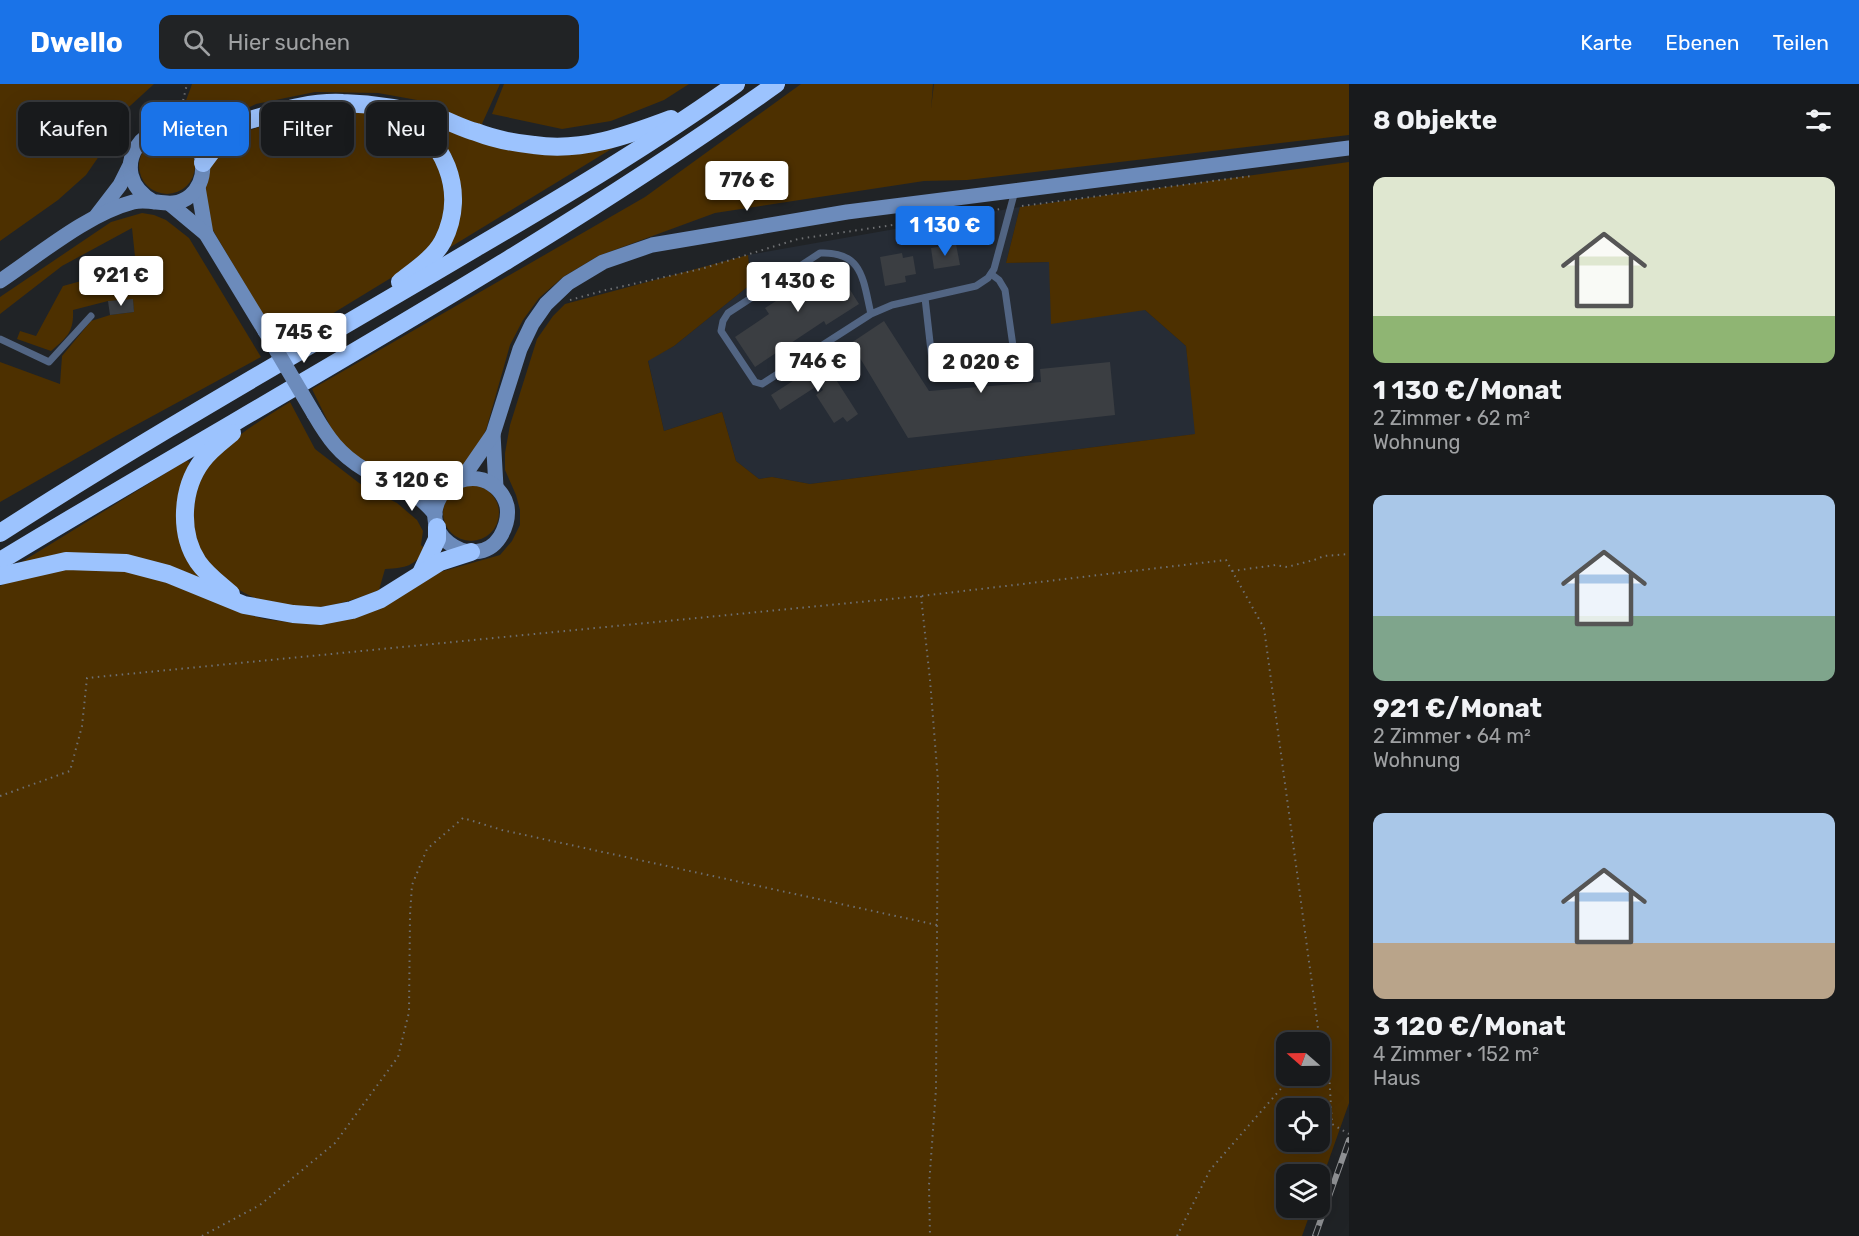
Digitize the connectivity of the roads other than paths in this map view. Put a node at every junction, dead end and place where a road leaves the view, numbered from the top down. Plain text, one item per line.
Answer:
1 (736, 84) edge
2 (776, 84) edge
3 (706, 105) junction
4 (366, 106) edge
5 (249, 120) edge
6 (447, 122) edge
7 (141, 141) edge
8 (1349, 148) edge
9 (201, 156) edge
10 (208, 156) edge
11 (443, 156) edge
12 (203, 163) junction
13 (130, 165) junction
14 (198, 187) junction
15 (1015, 191) junction
16 (162, 203) junction
17 (97, 215) junction
18 (206, 234) junction
19 (991, 274) junction
20 (0, 281) edge
21 (925, 298) junction
22 (871, 314) junction
23 (91, 316) dead end
24 (330, 335) junction
25 (0, 339) edge
26 (284, 393) junction
27 (493, 434) junction
28 (455, 482) junction
29 (496, 487) junction
30 (407, 489) junction
31 (436, 521) junction
32 (0, 533) edge
33 (471, 552) junction
34 (0, 561) edge
35 (421, 573) junction
36 (0, 576) edge
37 (244, 605) junction

1 - 3 highway
2 - 26 highway
3 - 6 highway
3 - 24 highway
4 - 5 highway
7 - 13 main road
8 - 15 main road
9 - 12 main road
10 - 12 highway
11 - 24 highway
12 - 14 main road
13 - 16 main road
13 - 17 main road
14 - 16 main road
14 - 18 main road
15 - 19 lane
15 - 27 main road
16 - 17 main road
16 - 18 main road
17 - 20 main road
18 - 30 main road, bridge
19 - 21 lane
19 - 21 lane
21 - 22 lane
22 - 22 lane
23 - 25 lane
24 - 32 highway
26 - 34 highway
26 - 37 highway
27 - 28 main road
27 - 29 main road
28 - 29 main road
28 - 30 main road
28 - 31 main road
29 - 33 main road
30 - 31 main road
31 - 33 main road
31 - 35 highway
33 - 35 highway
35 - 37 highway
36 - 37 highway

